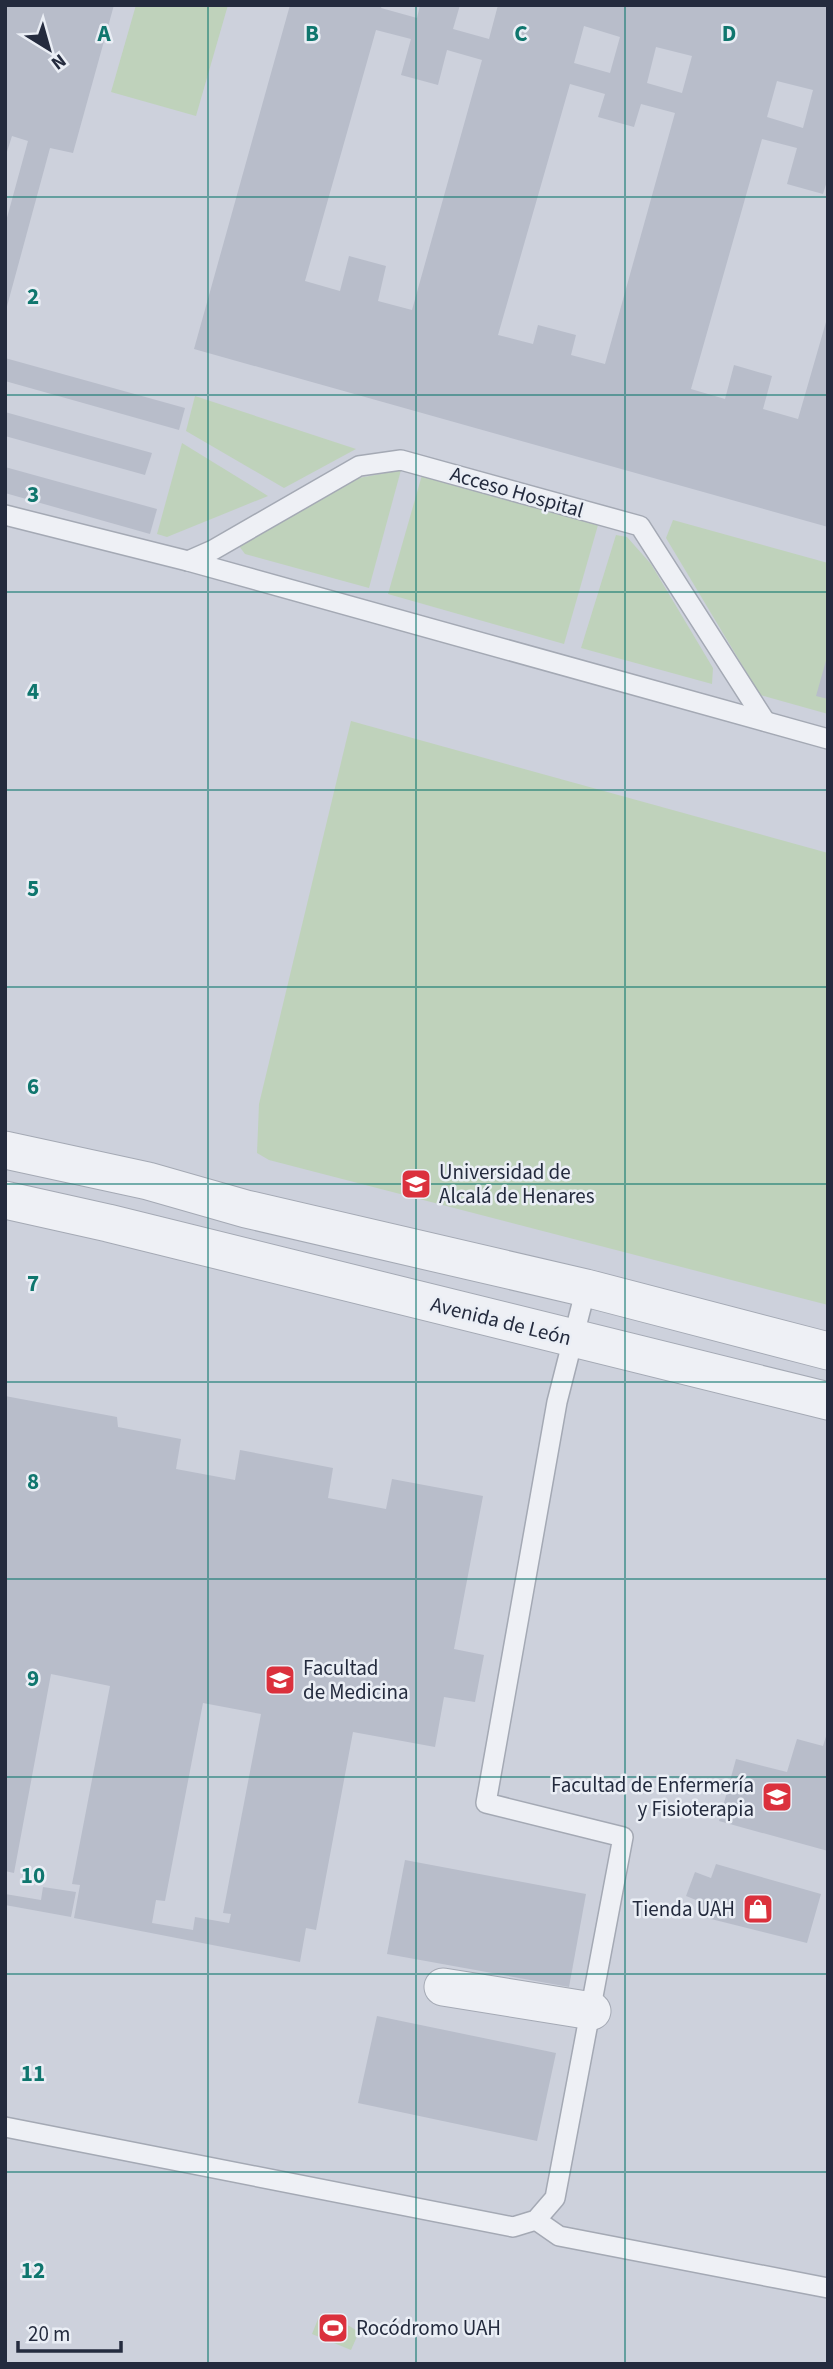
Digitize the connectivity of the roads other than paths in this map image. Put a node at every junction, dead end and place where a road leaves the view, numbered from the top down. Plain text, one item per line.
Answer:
1 (5, 515) edge
2 (188, 561) junction
3 (765, 721) junction
4 (828, 739) edge
5 (5, 1150) edge
6 (148, 1181) junction
7 (206, 1198) junction
8 (5, 1200) edge
9 (175, 1240) junction
10 (586, 1288) junction
11 (572, 1338) junction
12 (828, 1351) edge
13 (828, 1401) edge
14 (443, 1987) dead end
15 (592, 2011) junction
16 (5, 2127) edge
17 (536, 2220) junction
18 (828, 2288) edge

1 - 2 lane
2 - 3 lane
2 - 3 lane, Acceso Hospital
3 - 4 lane
5 - 6 street
6 - 7 street
6 - 9 street
7 - 9 street
7 - 10 street
8 - 9 street, Avenida de León
9 - 11 street, Avenida de León
10 - 11 lane
10 - 12 street
11 - 13 street, Avenida de León
11 - 15 lane
14 - 15 street
15 - 17 lane
16 - 17 lane
17 - 18 lane

